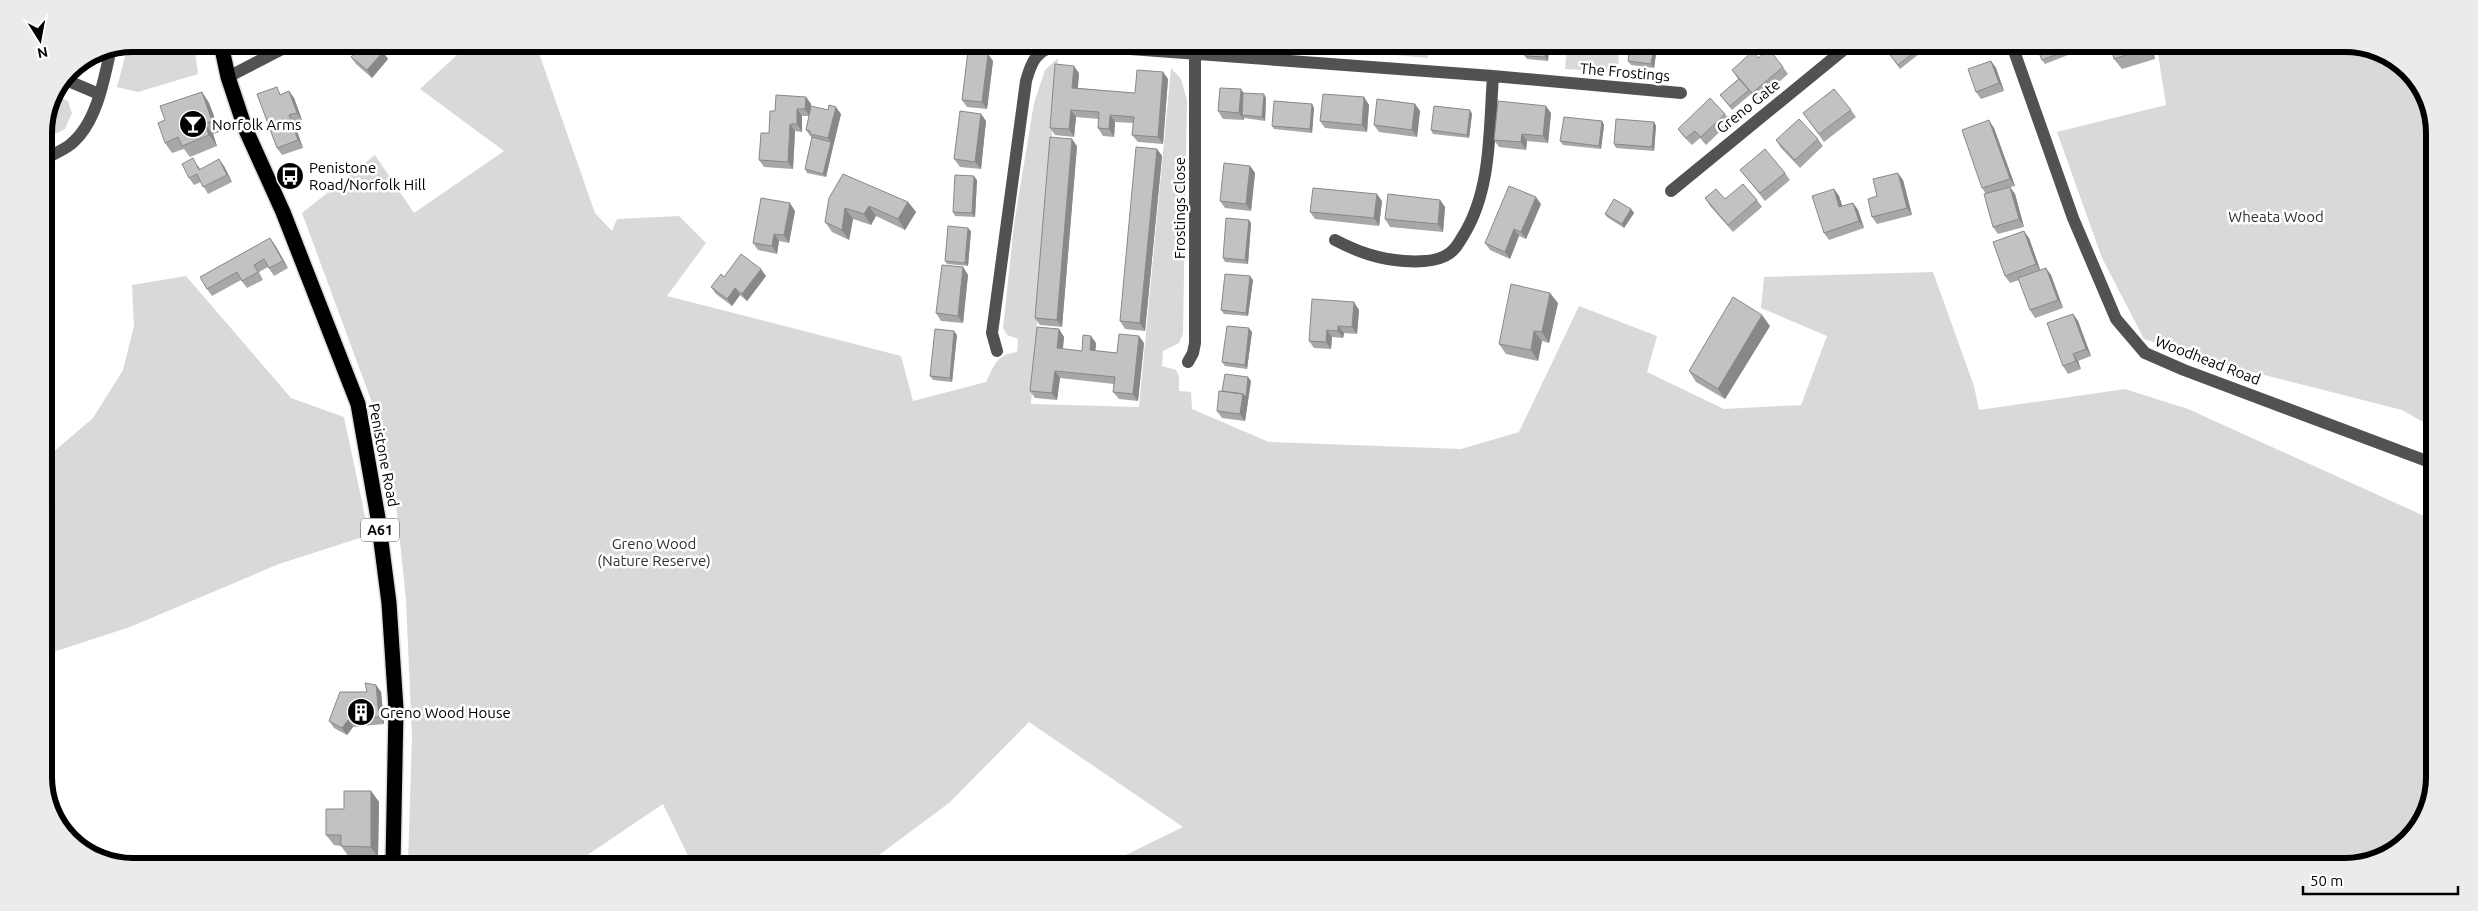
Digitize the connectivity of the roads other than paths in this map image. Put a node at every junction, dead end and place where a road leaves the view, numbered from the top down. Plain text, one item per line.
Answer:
1 (223, 52) edge
2 (276, 52) edge
3 (1039, 52) edge
4 (1184, 52) edge
5 (1841, 52) edge
6 (2014, 52) edge
7 (1195, 53) junction
8 (109, 57) edge
9 (1493, 76) junction
10 (228, 77) junction
11 (71, 82) edge
12 (99, 94) junction
13 (1682, 94) dead end
14 (52, 155) edge
15 (1671, 191) dead end
16 (1335, 240) dead end
17 (997, 351) dead end
18 (1188, 362) dead end
19 (2426, 461) edge
20 (393, 858) edge

1 - 10 highway, A61
2 - 10 street
3 - 17 street
4 - 7 street, The Frostings
5 - 15 street, Greno Gate
6 - 19 street, Woodhead Road
7 - 9 street, The Frostings
7 - 18 street, Frostings Close
8 - 12 street
9 - 13 street, The Frostings
9 - 16 street
10 - 20 highway, Penistone Road / A61
11 - 12 street
12 - 14 street

